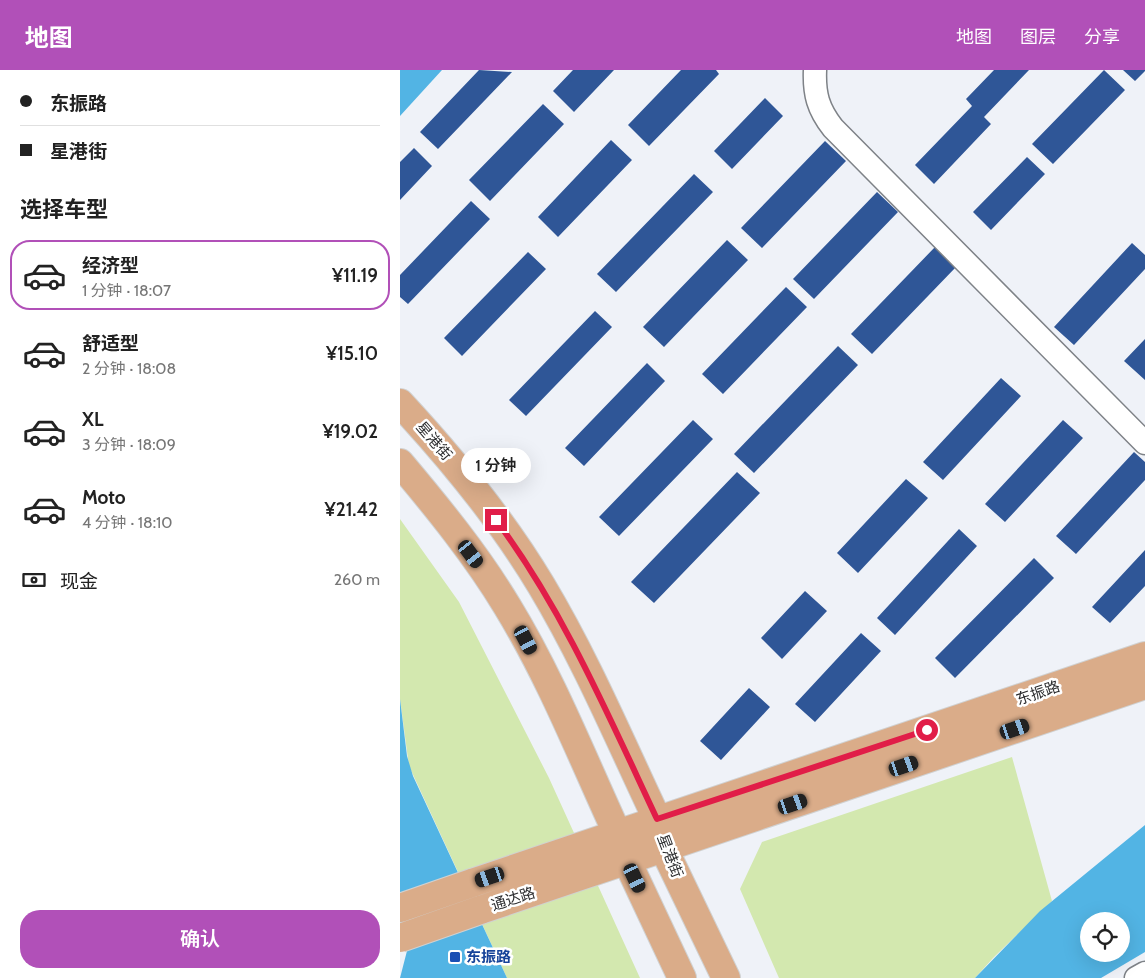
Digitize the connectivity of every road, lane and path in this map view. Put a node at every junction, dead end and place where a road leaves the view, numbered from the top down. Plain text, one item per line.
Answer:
1 (815, 70) edge
2 (401, 405) edge
3 (1145, 443) edge
4 (400, 463) edge
5 (1145, 656) edge
6 (1145, 685) edge
7 (657, 819) junction
8 (617, 833) junction
9 (663, 847) junction
10 (627, 862) junction
11 (400, 908) edge
12 (400, 938) edge
13 (1145, 973) edge
14 (682, 978) edge
15 (726, 978) edge
16 (1136, 978) edge

1 - 3 street
2 - 7 main road, 星港街
4 - 8 main road
5 - 7 main road, 东振路
6 - 9 main road, 东振路
7 - 8 main road, 东振路
7 - 9 main road, 星港街
8 - 10 main road
8 - 11 main road, 通达路, bridge
9 - 10 main road, 东振路
9 - 15 main road, 星港街
10 - 12 main road, 通达路, bridge
10 - 14 main road
13 - 16 street

